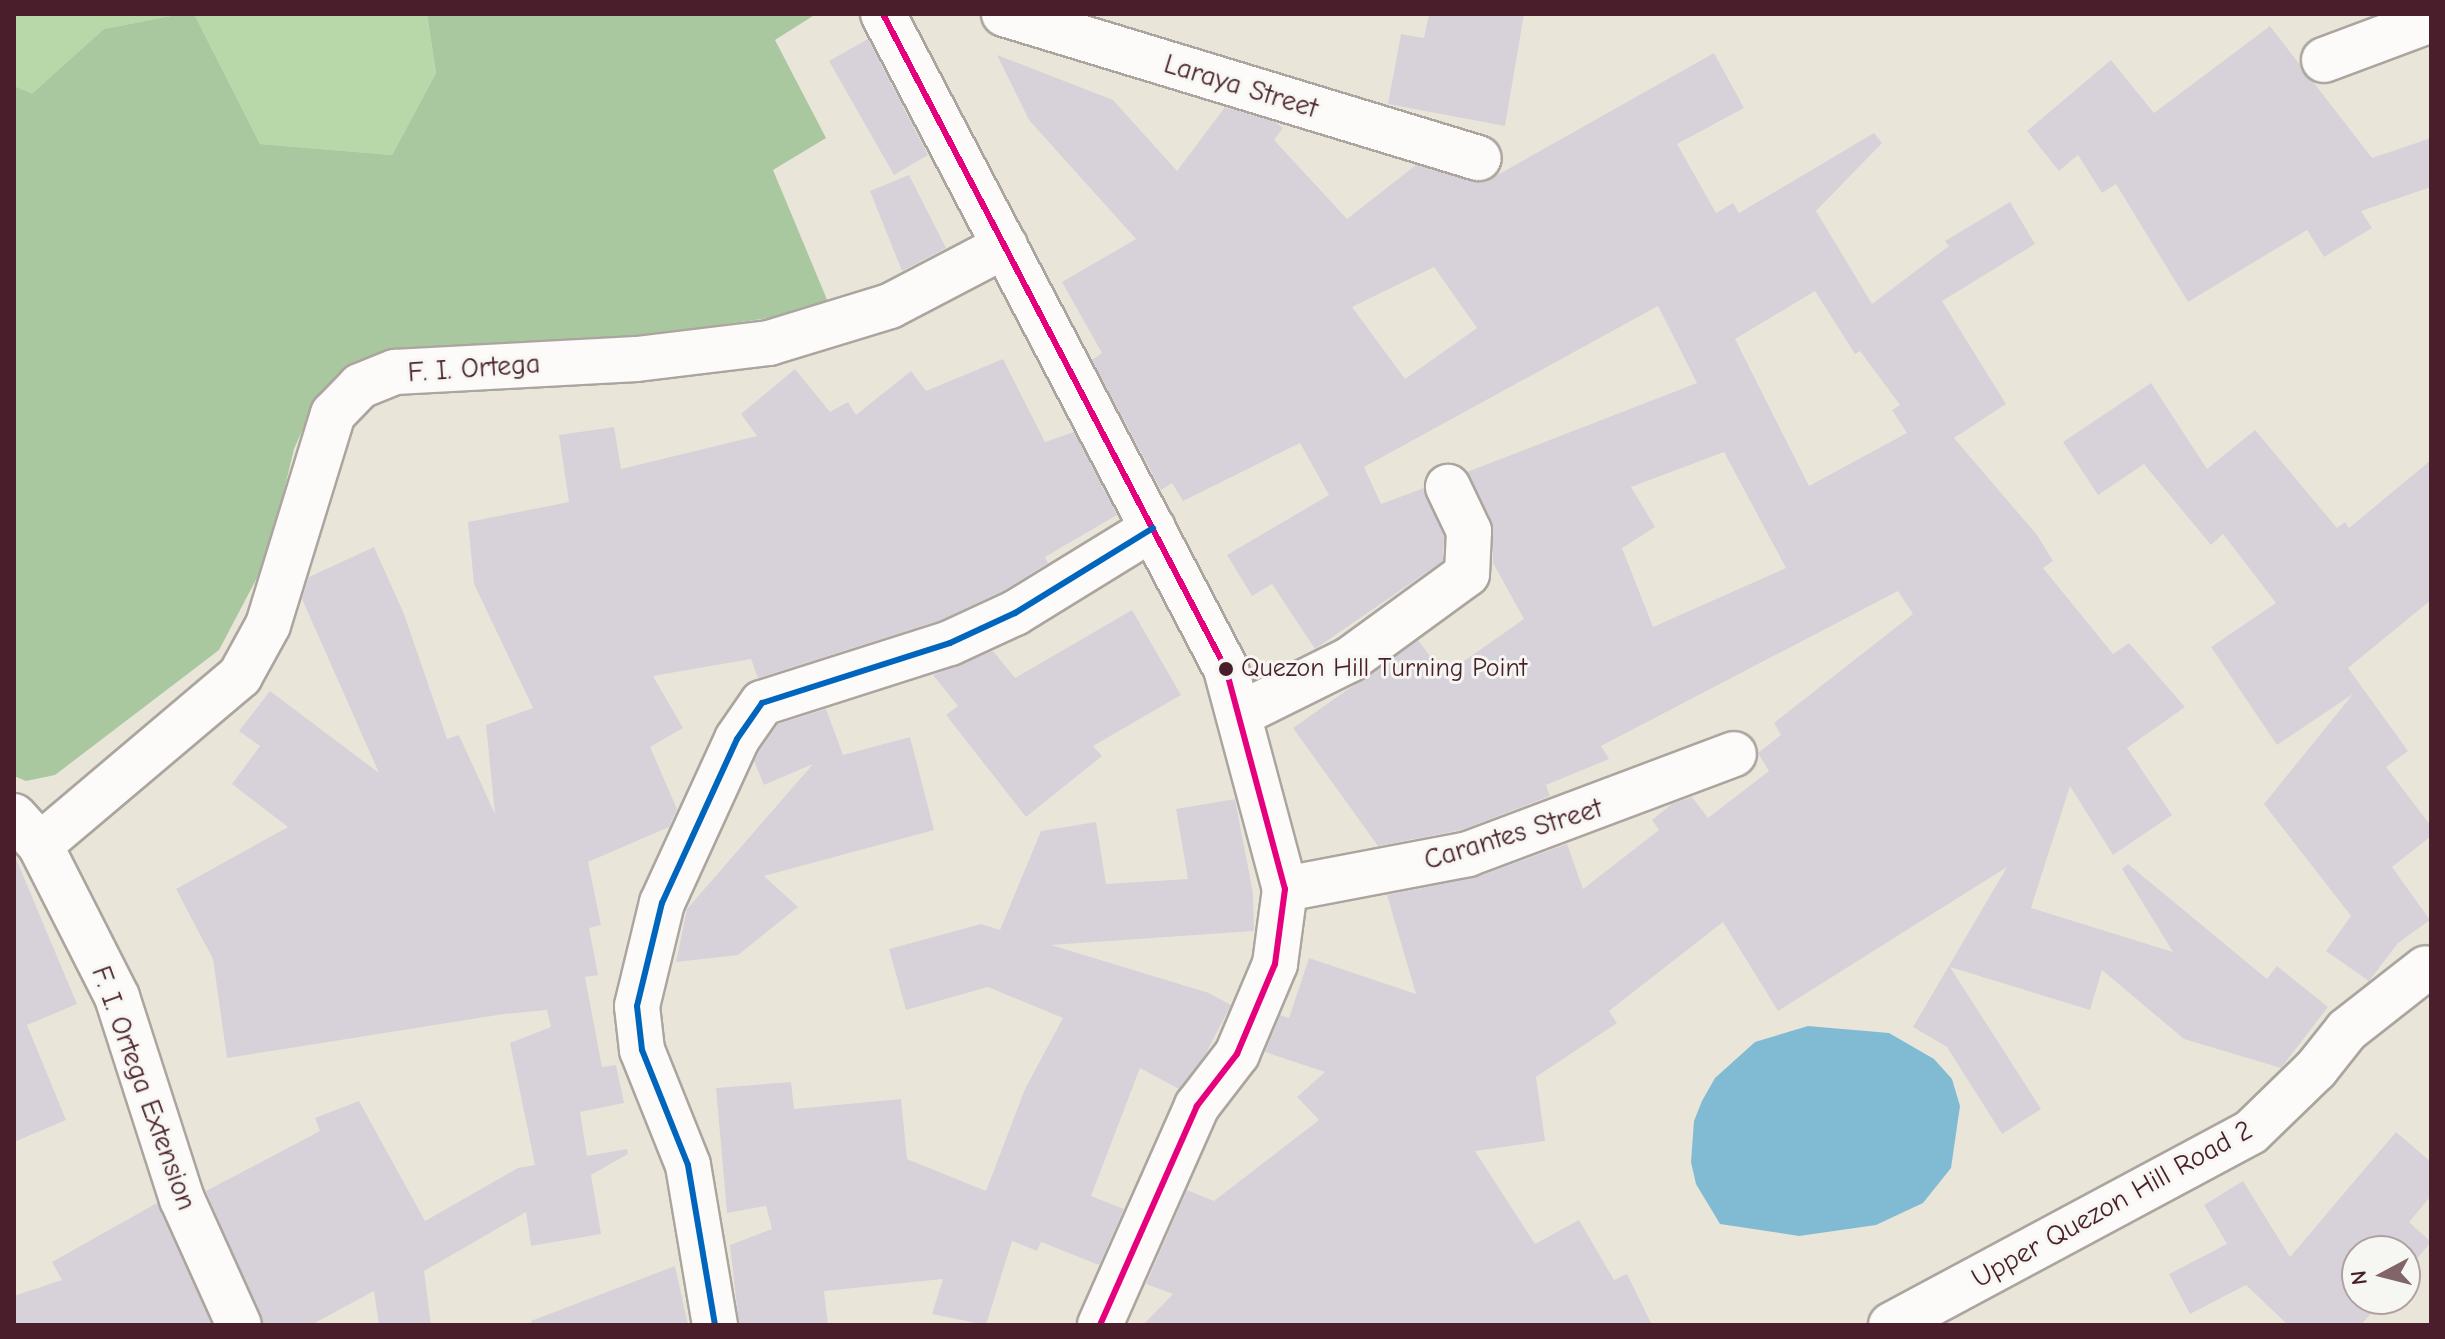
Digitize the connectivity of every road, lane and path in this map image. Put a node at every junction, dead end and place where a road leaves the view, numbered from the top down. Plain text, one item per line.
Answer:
1 (883, 14) edge
2 (1004, 14) edge
3 (2431, 20) edge
4 (2324, 60) dead end
5 (1479, 158) dead end
6 (1005, 246) junction
7 (1448, 487) dead end
8 (1153, 528) junction
9 (1240, 714) junction
10 (1734, 754) dead end
11 (27, 830) edge
12 (1285, 889) junction
13 (2426, 968) dead end
14 (239, 1325) edge
15 (715, 1325) edge
16 (1100, 1325) edge
17 (1891, 1325) edge

1 - 6 street
2 - 5 street, Laraya Street
3 - 4 street
6 - 8 street
6 - 11 street, F. I. Ortega
7 - 9 street
8 - 9 street
8 - 15 street
9 - 12 street
10 - 12 street, Carantes Street
11 - 14 street, F. I. Ortega Extension
12 - 16 street
13 - 17 street, Upper Quezon Hill Road 2

